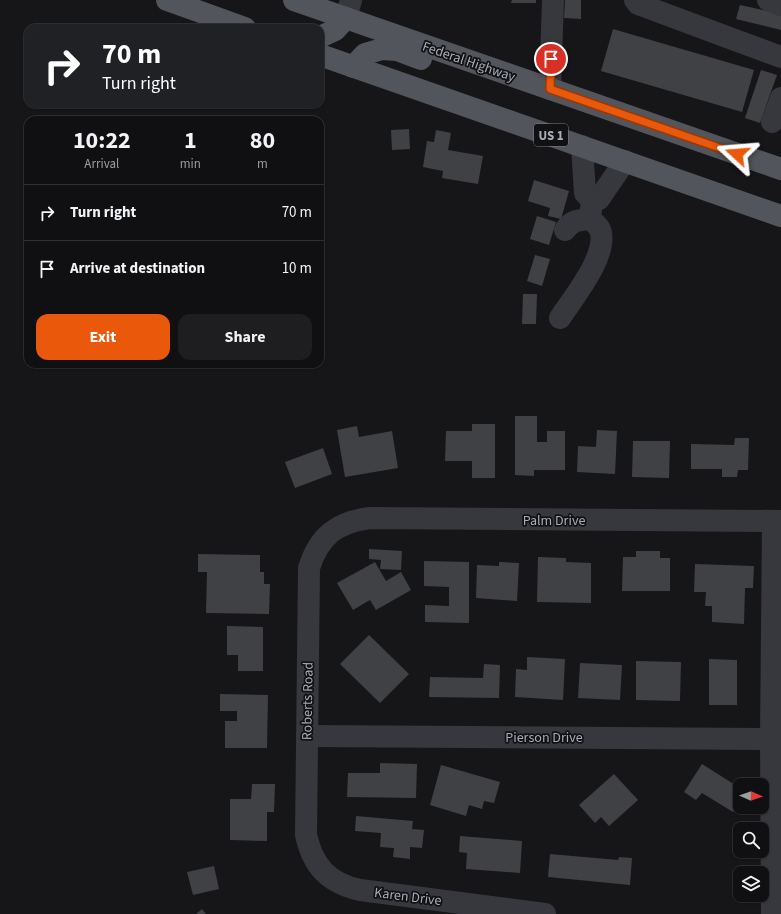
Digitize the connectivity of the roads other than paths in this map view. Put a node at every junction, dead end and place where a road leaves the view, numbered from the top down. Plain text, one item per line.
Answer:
1 (167, 0) edge
2 (294, 0) edge
3 (553, 0) edge
4 (635, 0) edge
5 (768, 0) edge
6 (781, 5) edge
7 (349, 9) edge
8 (234, 24) edge
9 (324, 35) edge
10 (324, 56) edge
11 (781, 57) edge
12 (353, 67) junction
13 (555, 90) junction
14 (781, 98) edge
15 (772, 122) dead end
16 (550, 135) junction
17 (582, 146) junction
18 (625, 161) junction
19 (781, 169) edge
20 (781, 200) edge
21 (591, 210) junction
22 (781, 216) edge
23 (565, 230) dead end
24 (560, 318) dead end
25 (777, 521) edge
26 (331, 532) joint
27 (307, 736) junction
28 (776, 739) edge
29 (324, 872) joint
30 (544, 914) edge
31 (772, 914) edge

1 - 8 main road
2 - 7 main road, Federal Highway
3 - 13 street
4 - 11 street
5 - 6 street
7 - 9 main road
7 - 13 main road, Federal Highway
10 - 12 main road, US 1
12 - 13 main road
12 - 16 main road, US 1
13 - 19 main road, Federal Highway
14 - 15 street
16 - 17 main road, US 1
16 - 20 main road
17 - 18 main road, US 1
17 - 21 street
18 - 21 street
18 - 22 main road, US 1
21 - 23 street
21 - 24 street
25 - 26 street, Palm Drive
25 - 28 street
26 - 27 street, Roberts Road
27 - 28 street, Pierson Drive
27 - 29 street, Roberts Road
28 - 31 street
29 - 30 street, Karen Drive

